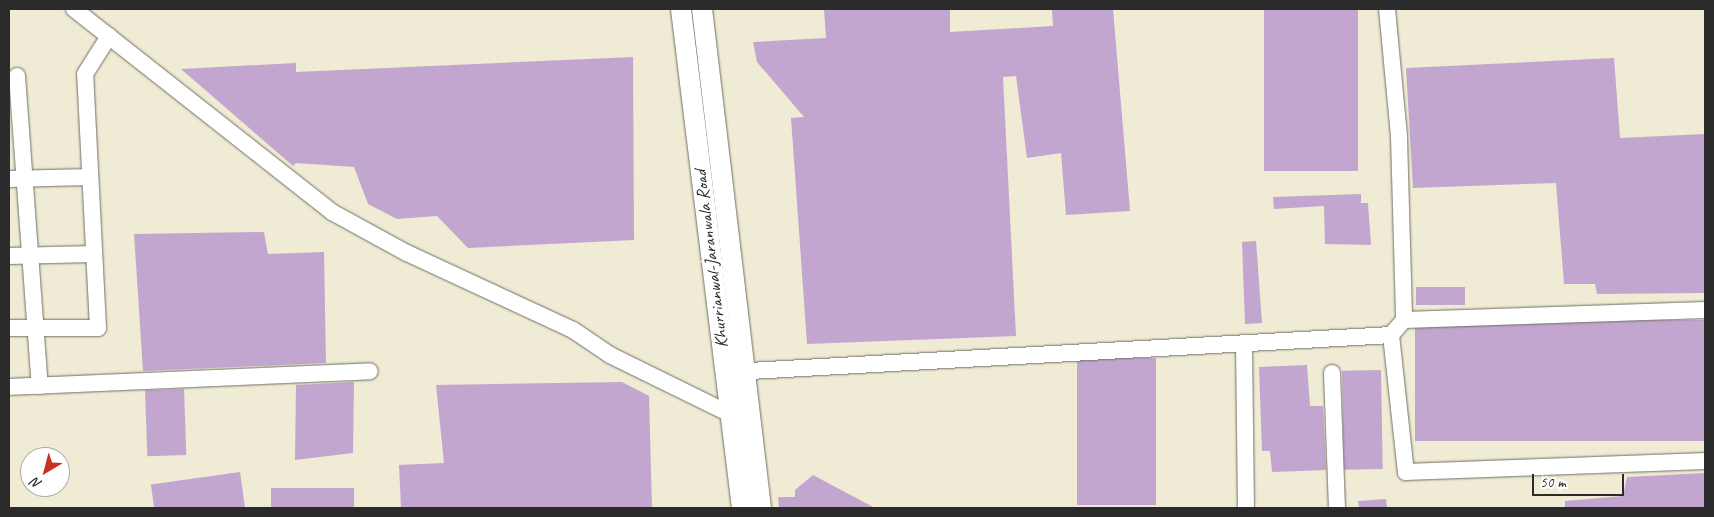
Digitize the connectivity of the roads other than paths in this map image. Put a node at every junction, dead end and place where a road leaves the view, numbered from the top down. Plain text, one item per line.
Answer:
1 (74, 9) edge
2 (682, 9) edge
3 (702, 9) edge
4 (1387, 9) edge
5 (109, 36) junction
6 (17, 76) dead end
7 (90, 177) junction
8 (17, 179) edge
9 (94, 254) junction
10 (9, 256) edge
11 (30, 256) junction
12 (1705, 310) edge
13 (1404, 320) junction
14 (9, 328) edge
15 (36, 328) junction
16 (1391, 335) junction
17 (1244, 346) junction
18 (745, 370) junction
19 (370, 371) dead end
20 (725, 373) junction
21 (1332, 373) dead end
22 (40, 386) junction
23 (9, 387) edge
24 (730, 414) junction
25 (1705, 461) edge
26 (742, 508) edge
27 (761, 508) edge
28 (1246, 508) edge
29 (1337, 508) edge

1 - 5 street
2 - 20 main road, Khurrianwal-Jaranwala Road
3 - 18 main road, Khurrianwal-Jaranwala Road
4 - 13 street
5 - 7 street
5 - 24 street
6 - 8 street
7 - 8 street
7 - 9 street
8 - 11 street
9 - 11 street
9 - 15 street
10 - 11 street
11 - 15 street
12 - 13 street
13 - 16 street
14 - 15 street
15 - 22 street
16 - 17 street
16 - 25 street
17 - 18 street
17 - 28 street
18 - 20 street
18 - 27 main road, Khurrianwal-Jaranwala Road
19 - 22 street
20 - 24 main road, Khurrianwal-Jaranwala Road
21 - 29 street
22 - 23 street
24 - 26 main road, Khurrianwal-Jaranwala Road

